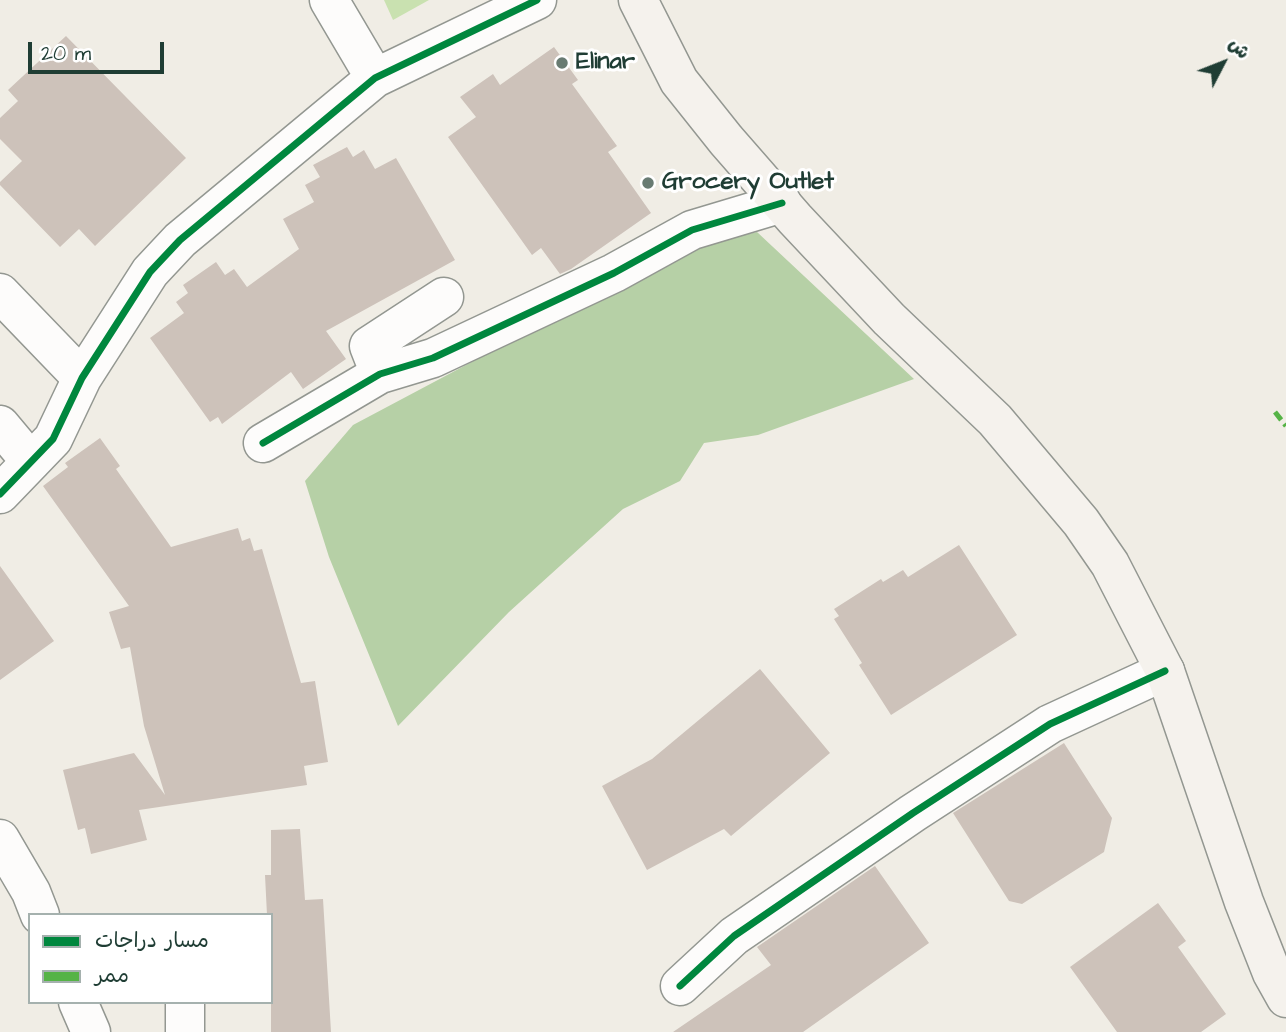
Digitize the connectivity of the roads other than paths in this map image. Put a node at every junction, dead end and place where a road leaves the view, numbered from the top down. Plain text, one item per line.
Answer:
1 (329, 0) edge
2 (537, 0) edge
3 (638, 0) edge
4 (375, 78) junction
5 (782, 203) junction
6 (0, 293) edge
7 (444, 297) dead end
8 (380, 374) junction
9 (82, 378) junction
10 (0, 425) edge
11 (263, 443) dead end
12 (31, 462) junction
13 (0, 494) edge
14 (1165, 671) junction
15 (0, 839) edge
16 (39, 913) edge
17 (680, 986) dead end
18 (1286, 998) edge
19 (79, 1004) edge
20 (185, 1004) edge
21 (91, 1032) edge
22 (186, 1032) edge

1 - 4 street
2 - 4 street
3 - 5 main road
4 - 9 street
5 - 8 street
5 - 14 main road
6 - 9 street
7 - 8 street
8 - 11 street
9 - 12 street
10 - 12 street
12 - 13 street
14 - 17 street
14 - 18 main road
15 - 16 street
19 - 21 street
20 - 22 street

